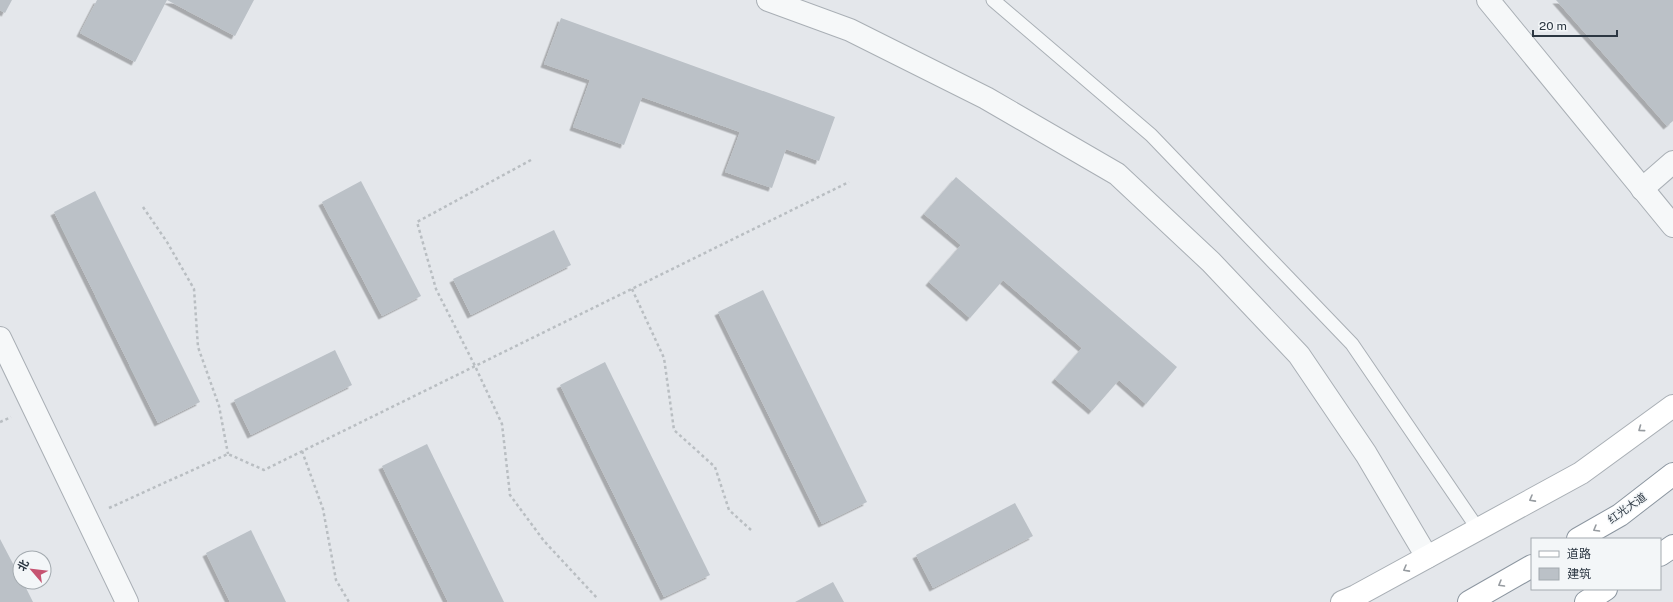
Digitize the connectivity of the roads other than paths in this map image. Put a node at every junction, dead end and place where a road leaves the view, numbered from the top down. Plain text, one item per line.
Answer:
1 (768, 0) edge
2 (993, 0) edge
3 (1488, 0) edge
4 (1673, 162) edge
5 (1642, 189) junction
6 (1673, 226) edge
7 (0, 338) edge
8 (1673, 406) edge
9 (1673, 474) edge
10 (1478, 529) junction
11 (1580, 538) edge
12 (1673, 546) edge
13 (1661, 554) edge
14 (1428, 557) junction
15 (1531, 567) edge
16 (1604, 590) edge
17 (127, 602) edge
18 (1342, 602) edge
19 (1469, 602) edge
20 (1586, 602) edge

1 - 14 street
2 - 10 lane
3 - 5 street
4 - 5 street
5 - 6 street
7 - 17 street
8 -> 10 main road
9 -> 11 main road, 红光大道
10 - 14 main road
12 - 13 main road
14 -> 18 main road
15 -> 19 main road
16 - 20 main road

